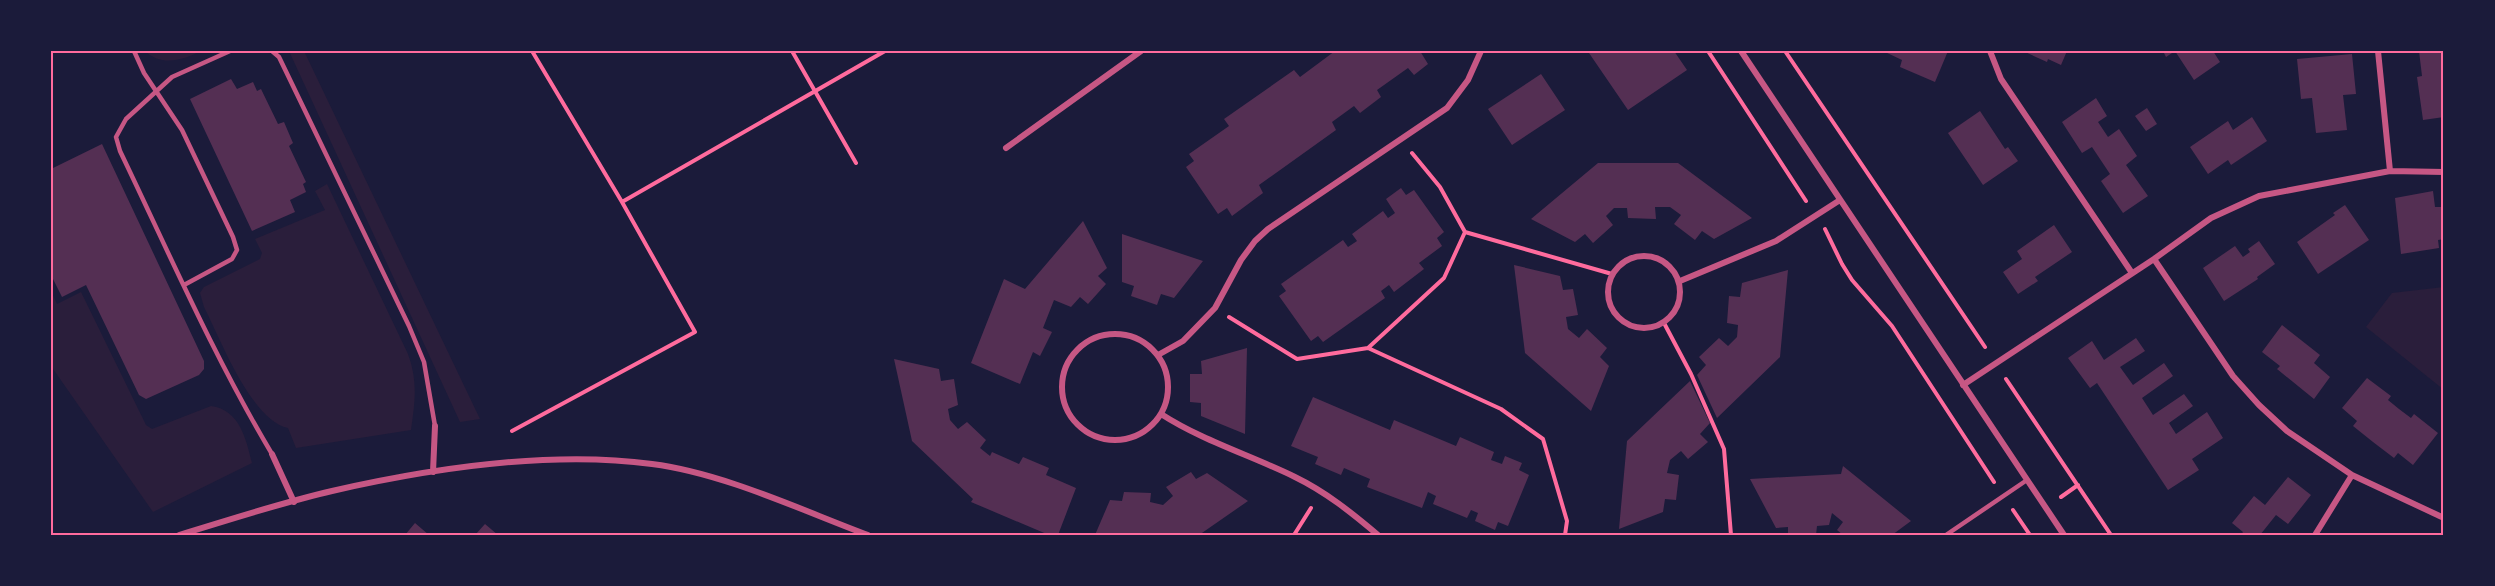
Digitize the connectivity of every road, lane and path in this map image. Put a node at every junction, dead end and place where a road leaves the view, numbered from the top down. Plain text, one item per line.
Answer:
1 (134, 51) edge
2 (230, 51) edge
3 (272, 51) edge
4 (532, 51) edge
5 (792, 51) edge
6 (885, 51) edge
7 (1141, 51) edge
8 (1482, 51) edge
9 (1708, 51) edge
10 (1741, 51) edge
11 (1785, 51) edge
12 (1990, 51) edge
13 (2378, 51) edge
14 (814, 90) junction
15 (157, 91) junction
16 (1400, 139) junction
17 (1006, 148) dead end
18 (856, 163) dead end
19 (2390, 171) junction
20 (2444, 172) edge
21 (1840, 200) junction
22 (622, 202) junction
23 (1816, 216) junction
24 (1465, 232) junction
25 (2154, 259) junction
26 (2132, 273) junction
27 (1612, 274) junction
28 (1680, 281) junction
29 (184, 285) junction
30 (1215, 308) junction
31 (1664, 323) junction
32 (1368, 348) junction
33 (1158, 355) junction
34 (1996, 363) junction
35 (1963, 385) junction
36 (1161, 414) junction
37 (435, 426) joint
38 (512, 431) dead end
39 (272, 454) joint
40 (433, 472) junction
41 (2352, 475) junction
42 (2027, 480) junction
43 (1323, 493) junction
44 (2004, 496) junction
45 (294, 502) junction
46 (2444, 518) edge
47 (179, 535) edge
48 (868, 535) edge
49 (1294, 535) edge
50 (1378, 535) edge
51 (1565, 535) edge
52 (1731, 535) edge
53 (1946, 535) edge
54 (2030, 535) edge
55 (2064, 535) edge
56 (2111, 535) edge
57 (2315, 535) edge

1 - 15 lane
2 - 15 lane
3 - 37 lane
4 - 22 path
5 - 14 path
6 - 14 path
7 - 17 street
8 - 16 street
9 - 23 path
10 - 21 street
11 - 34 path
12 - 26 street
13 - 19 street
14 - 18 path
14 - 22 path
15 - 29 lane
15 - 29 lane
16 - 24 path
16 - 30 street
19 - 20 street
19 - 25 street
21 - 23 street
21 - 35 street
22 - 38 path
23 - 28 street
23 - 44 path
24 - 27 path
24 - 32 path
25 - 26 street
25 - 41 street
26 - 34 street
27 - 28 street
27 - 31 street
28 - 31 street
29 - 39 lane
30 - 32 path
30 - 33 street
31 - 52 path
32 - 51 path
33 - 36 street
33 - 36 street
34 - 35 street
34 - 56 path
35 - 42 street
36 - 43 street
37 - 40 street
39 - 45 street
40 - 45 street
40 - 48 street
41 - 46 street
41 - 57 street
42 - 44 lane
42 - 55 street
43 - 49 path
43 - 50 street
44 - 53 lane
44 - 54 path
45 - 47 street

